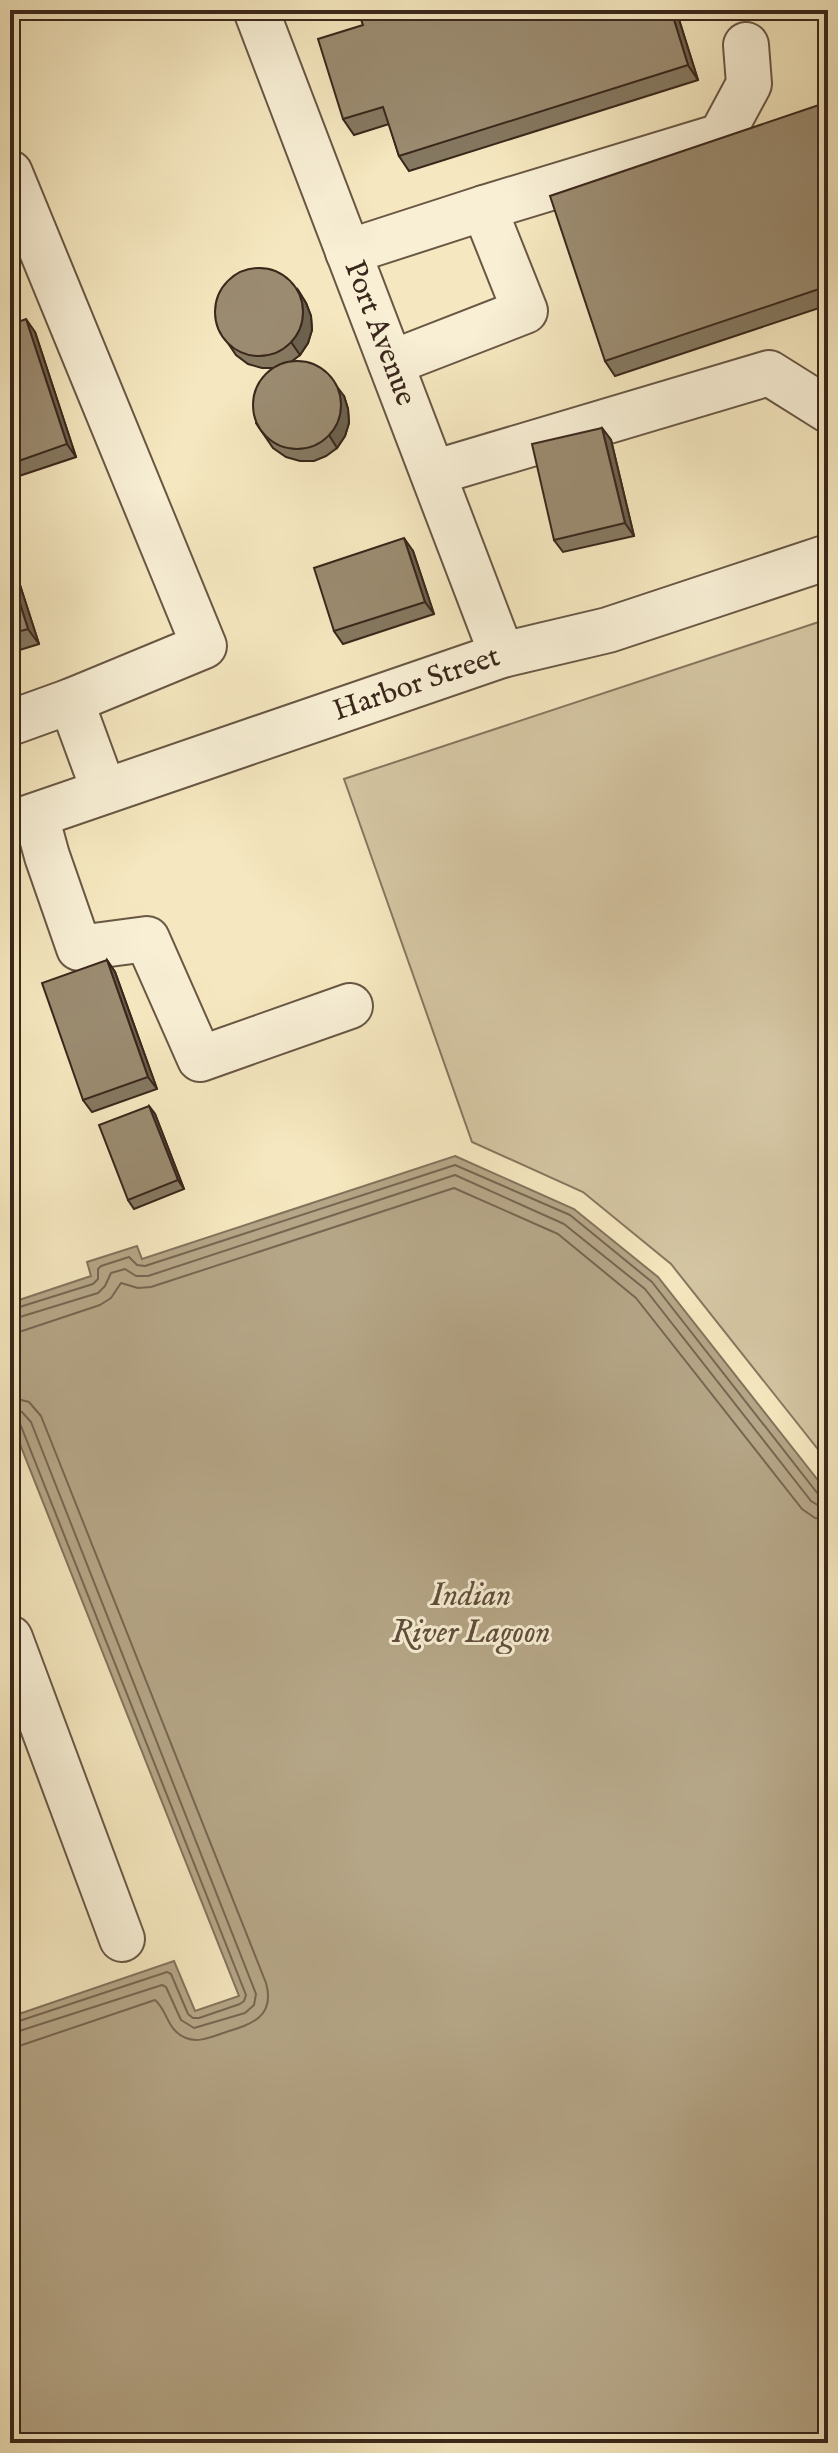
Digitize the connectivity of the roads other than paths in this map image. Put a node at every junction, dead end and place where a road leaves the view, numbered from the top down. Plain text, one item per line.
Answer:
1 (256, 10) edge
2 (746, 45) dead end
3 (10, 173) edge
4 (484, 208) junction
5 (348, 252) junction
6 (391, 363) junction
7 (828, 410) edge
8 (433, 473) junction
9 (828, 557) edge
10 (502, 655) junction
11 (71, 701) junction
12 (10, 723) edge
13 (104, 791) junction
14 (23, 820) edge
15 (350, 1006) dead end
16 (10, 1638) edge
17 (122, 1939) dead end

1 - 5 lane, Port Avenue
2 - 4 lane
3 - 11 lane
4 - 5 lane
4 - 6 lane
5 - 6 lane, Port Avenue
6 - 8 lane, Port Avenue
7 - 8 lane
8 - 10 lane, Port Avenue
9 - 10 lane, Harbor Street
10 - 13 lane, Harbor Street
11 - 12 lane
11 - 13 lane
13 - 14 lane, Harbor Street
14 - 15 lane
16 - 17 lane

